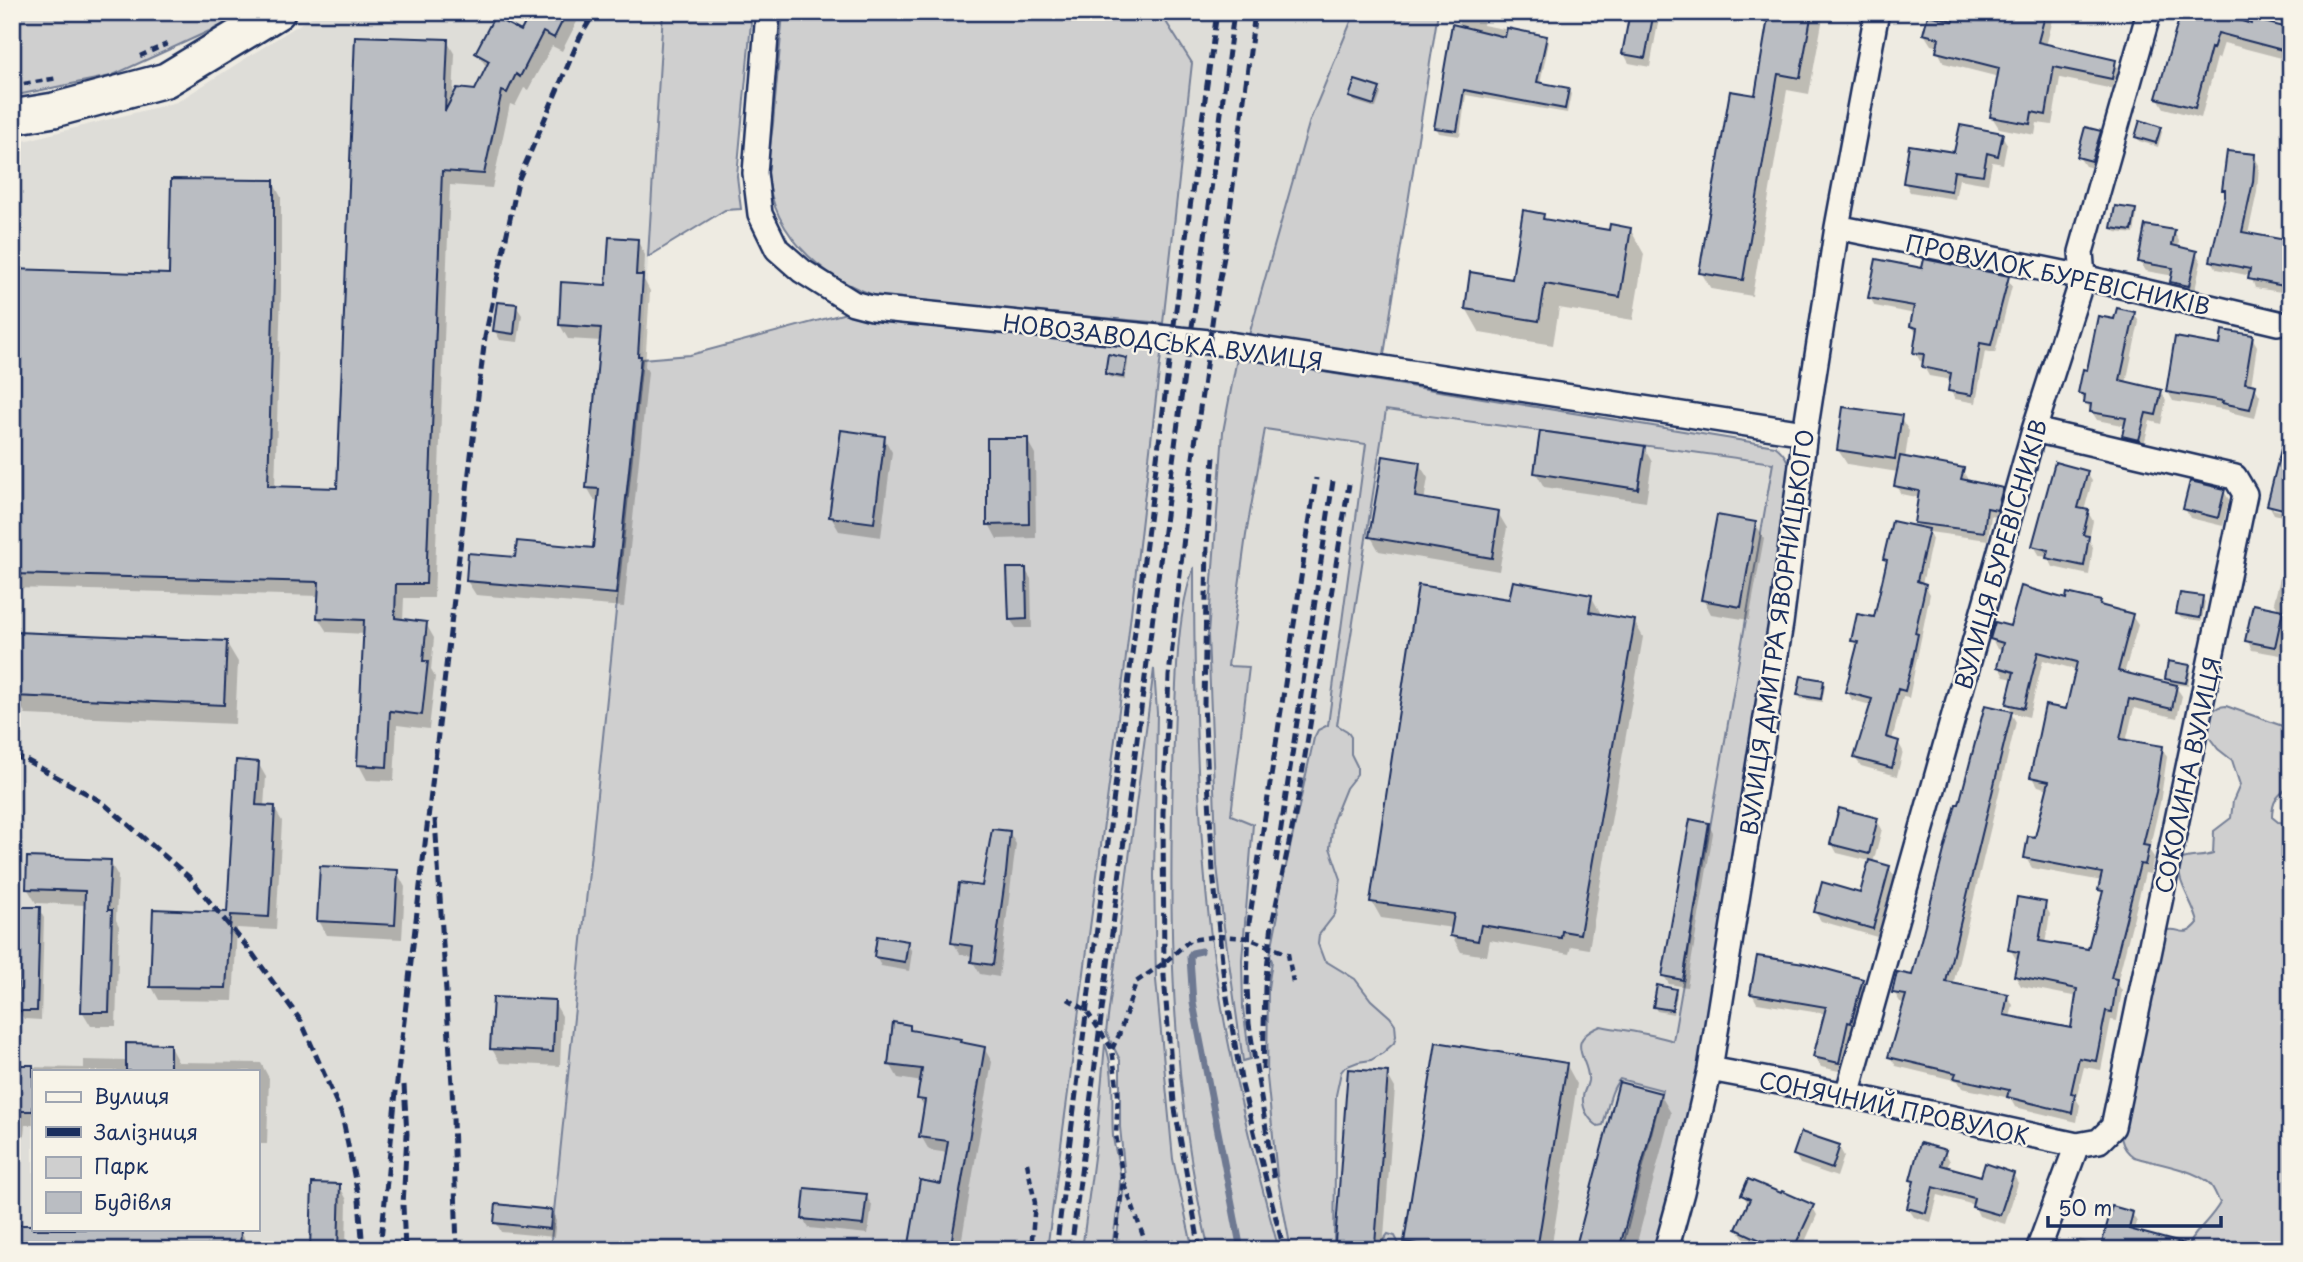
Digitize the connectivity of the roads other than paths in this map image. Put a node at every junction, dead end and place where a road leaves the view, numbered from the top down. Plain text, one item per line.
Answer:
1 (278, 12) edge
2 (768, 12) edge
3 (1877, 12) edge
4 (2149, 12) edge
5 (12, 117) edge
6 (1838, 227) junction
7 (2083, 276) junction
8 (2278, 323) dead end
9 (2034, 430) junction
10 (1805, 433) junction
11 (1710, 1069) junction
12 (1847, 1095) junction
13 (2077, 1145) junction
14 (1666, 1250) edge
15 (2038, 1250) edge

1 - 5 street
2 - 10 street, НОВОЗАВОДСЬКА ВУЛИЦЯ
3 - 6 street, ВУЛИЦЯ ДМИТРА ЯВОРНИЦЬКОГО
4 - 7 street, ВУЛИЦЯ БУРЕВІСНИКІВ
6 - 7 street, ПРОВУЛОК БУРЕВІСНИКІВ
6 - 10 street, ВУЛИЦЯ ДМИТРА ЯВОРНИЦЬКОГО
7 - 8 street, ПРОВУЛОК БУРЕВІСНИКІВ
7 - 9 street, ВУЛИЦЯ БУРЕВІСНИКІВ
9 - 12 street, ВУЛИЦЯ БУРЕВІСНИКІВ
9 - 13 street, СОКОЛИНА ВУЛИЦЯ
10 - 11 street, ВУЛИЦЯ ДМИТРА ЯВОРНИЦЬКОГО
11 - 12 street, СОНЯЧНИЙ ПРОВУЛОК
11 - 14 street, ВУЛИЦЯ ДМИТРА ЯВОРНИЦЬКОГО
12 - 13 street, СОНЯЧНИЙ ПРОВУЛОК
13 - 15 street

